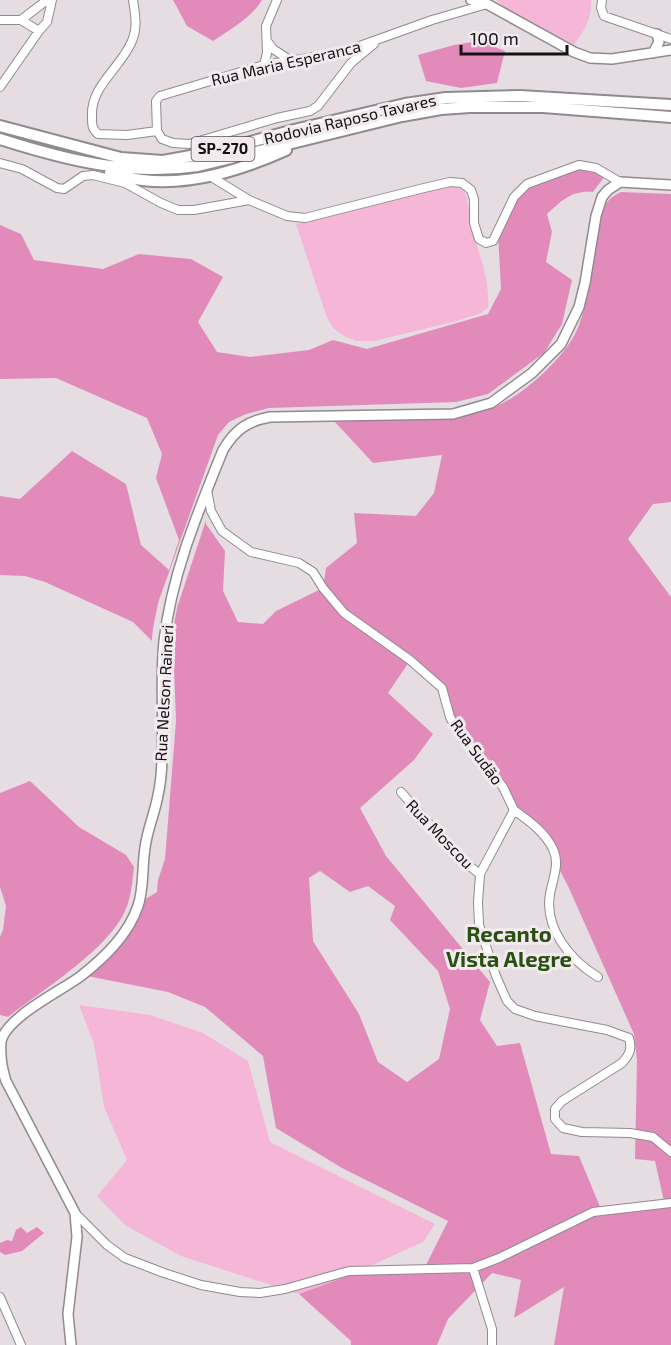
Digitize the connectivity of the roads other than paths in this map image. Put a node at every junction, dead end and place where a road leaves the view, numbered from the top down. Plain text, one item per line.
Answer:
1 (47, 0) edge
2 (52, 0) edge
3 (133, 0) edge
4 (277, 0) edge
5 (471, 0) edge
6 (602, 0) edge
7 (488, 2) edge
8 (0, 20) edge
9 (21, 20) junction
10 (39, 31) junction
11 (657, 34) junction
12 (671, 39) edge
13 (378, 40) junction
14 (267, 41) junction
15 (671, 50) edge
16 (653, 53) junction
17 (290, 60) junction
18 (264, 65) junction
19 (0, 87) edge
20 (671, 105) edge
21 (671, 117) edge
22 (0, 126) edge
23 (157, 131) junction
24 (314, 137) junction
25 (4, 140) edge
26 (58, 155) junction
27 (0, 163) edge
28 (210, 176) junction
29 (620, 182) junction
30 (671, 185) edge
31 (249, 200) junction
32 (207, 490) junction
33 (401, 792) dead end
34 (514, 810) junction
35 (480, 874) junction
36 (598, 977) dead end
37 (1, 1042) edge
38 (671, 1152) edge
39 (671, 1203) edge
40 (75, 1213) junction
41 (473, 1268) junction
42 (0, 1297) edge
43 (21, 1345) edge
44 (71, 1345) edge
45 (492, 1345) edge

1 - 9 street
2 - 10 street
3 - 23 street
4 - 14 street
5 - 7 main road
6 - 11 street
7 - 13 street, Rua Maria Esperanca
7 - 16 main road
8 - 9 street
9 - 10 street
10 - 19 street
11 - 12 street
11 - 16 main road
13 - 17 street, Rua Maria Esperanca
13 - 23 street
14 - 17 street
14 - 18 street
15 - 16 main road
17 - 18 street, Rua Maria Esperanca
18 - 23 street, Rua Maria Esperanca
20 - 22 highway, Rodovia Raposo Tavares / SP-270
21 - 24 highway, Rodovia Raposo Tavares / SP-270
24 - 26 highway, Rodovia Raposo Tavares / SP-270
24 - 28 highway
25 - 26 highway, Rodovia Raposo Tavares / SP-270
26 - 28 highway
27 - 31 street
28 - 31 street
29 - 30 main road
29 - 31 street
29 - 32 main road, Rua Nelson Raineri
32 - 34 street, Rua Sudão
32 - 37 main road, Rua Nelson Raineri
33 - 35 street, Rua Moscou
34 - 35 street
34 - 36 street
35 - 38 street
37 - 40 main road, Rua Nelson Raineri
39 - 41 street
40 - 41 street
40 - 44 main road, Rua Nelson Raineri
41 - 45 street
42 - 43 street

